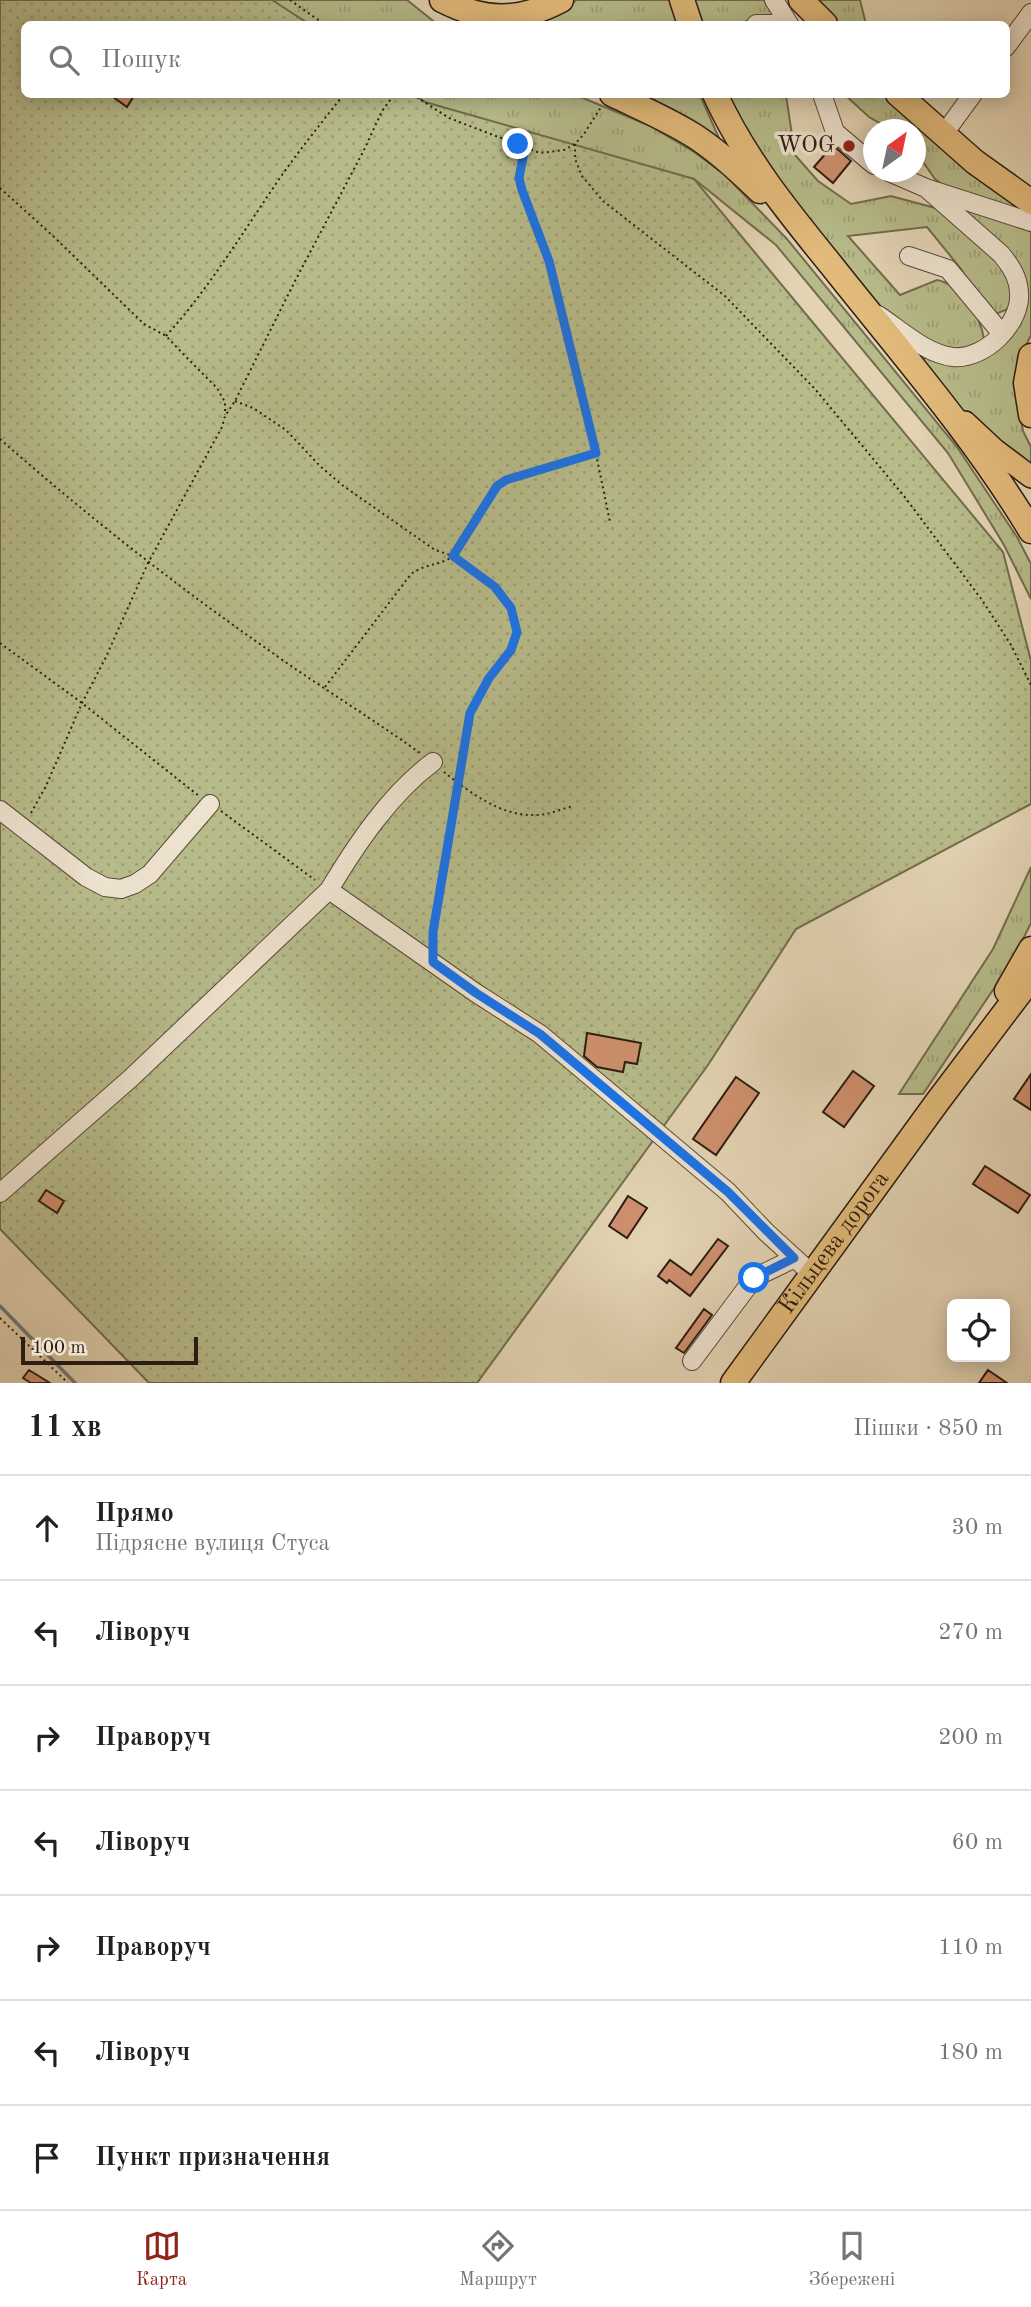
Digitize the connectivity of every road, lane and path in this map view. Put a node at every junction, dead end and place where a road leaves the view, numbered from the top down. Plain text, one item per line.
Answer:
1 (290, 0) edge
2 (430, 0) edge
3 (442, 0) edge
4 (561, 0) edge
5 (682, 0) edge
6 (774, 0) edge
7 (801, 0) edge
8 (1031, 13) edge
9 (320, 21) edge
10 (457, 21) edge
11 (689, 21) edge
12 (787, 21) edge
13 (822, 21) edge
14 (1010, 42) edge
15 (341, 98) edge
16 (393, 98) edge
17 (418, 98) edge
18 (717, 98) edge
19 (823, 98) edge
20 (902, 98) edge
21 (970, 98) edge
22 (607, 99) edge
23 (943, 135) junction
24 (575, 144) junction
25 (525, 147) junction
26 (863, 156) edge
27 (912, 182) edge
28 (0, 188) edge
29 (926, 188) junction
30 (1031, 202) edge
31 (1031, 222) edge
32 (804, 232) junction
33 (909, 256) dead end
34 (863, 306) junction
35 (1002, 334) junction
36 (166, 336) junction
37 (1031, 356) edge
38 (927, 383) junction
39 (235, 401) junction
40 (1031, 415) edge
41 (225, 416) junction
42 (0, 439) edge
43 (596, 453) junction
44 (1031, 477) edge
45 (610, 522) dead end
46 (1031, 531) edge
47 (453, 556) junction
48 (148, 562) junction
49 (0, 643) edge
50 (1031, 685) edge
51 (324, 688) junction
52 (82, 703) junction
53 (433, 762) junction
54 (458, 783) junction
55 (210, 804) dead end
56 (573, 806) dead end
57 (0, 810) edge
58 (22, 827) junction
59 (328, 890) junction
60 (1031, 949) edge
61 (433, 962) junction
62 (1031, 978) edge
63 (938, 1101) junction
64 (0, 1193) edge
65 (803, 1266) junction
66 (0, 1318) edge
67 (692, 1361) dead end
68 (741, 1380) edge
69 (68, 1383) edge

1 - 9 path
2 - 10 highway
3 - 4 highway
5 - 11 highway
6 - 12 street
7 - 13 highway
8 - 14 street
15 - 36 path
16 - 39 path
17 - 25 path
18 - 32 highway
19 - 26 street
20 - 23 highway
21 - 23 street
22 - 24 path
22 - 32 highway
23 - 30 highway
24 - 25 path
24 - 50 path
25 - 43 path
27 - 29 street
28 - 36 path
29 - 31 street
29 - 35 street
32 - 34 highway
33 - 35 street
34 - 35 street
34 - 38 highway
36 - 41 path
37 - 40 highway
38 - 44 main road
38 - 46 highway
39 - 41 path
39 - 47 path
41 - 48 path
42 - 48 path
43 - 45 path
43 - 47 path
47 - 51 path
47 - 54 path
48 - 51 path
48 - 52 path
49 - 52 path
51 - 53 path
52 - 58 path
53 - 54 path
53 - 59 street
54 - 56 path
54 - 61 path
55 - 58 street
57 - 58 street
59 - 61 street
59 - 64 street
60 - 63 highway
61 - 65 street
62 - 63 highway
63 - 65 highway, Кільцева дорога
65 - 67 street
65 - 68 highway, Кільцева дорога
66 - 69 path

